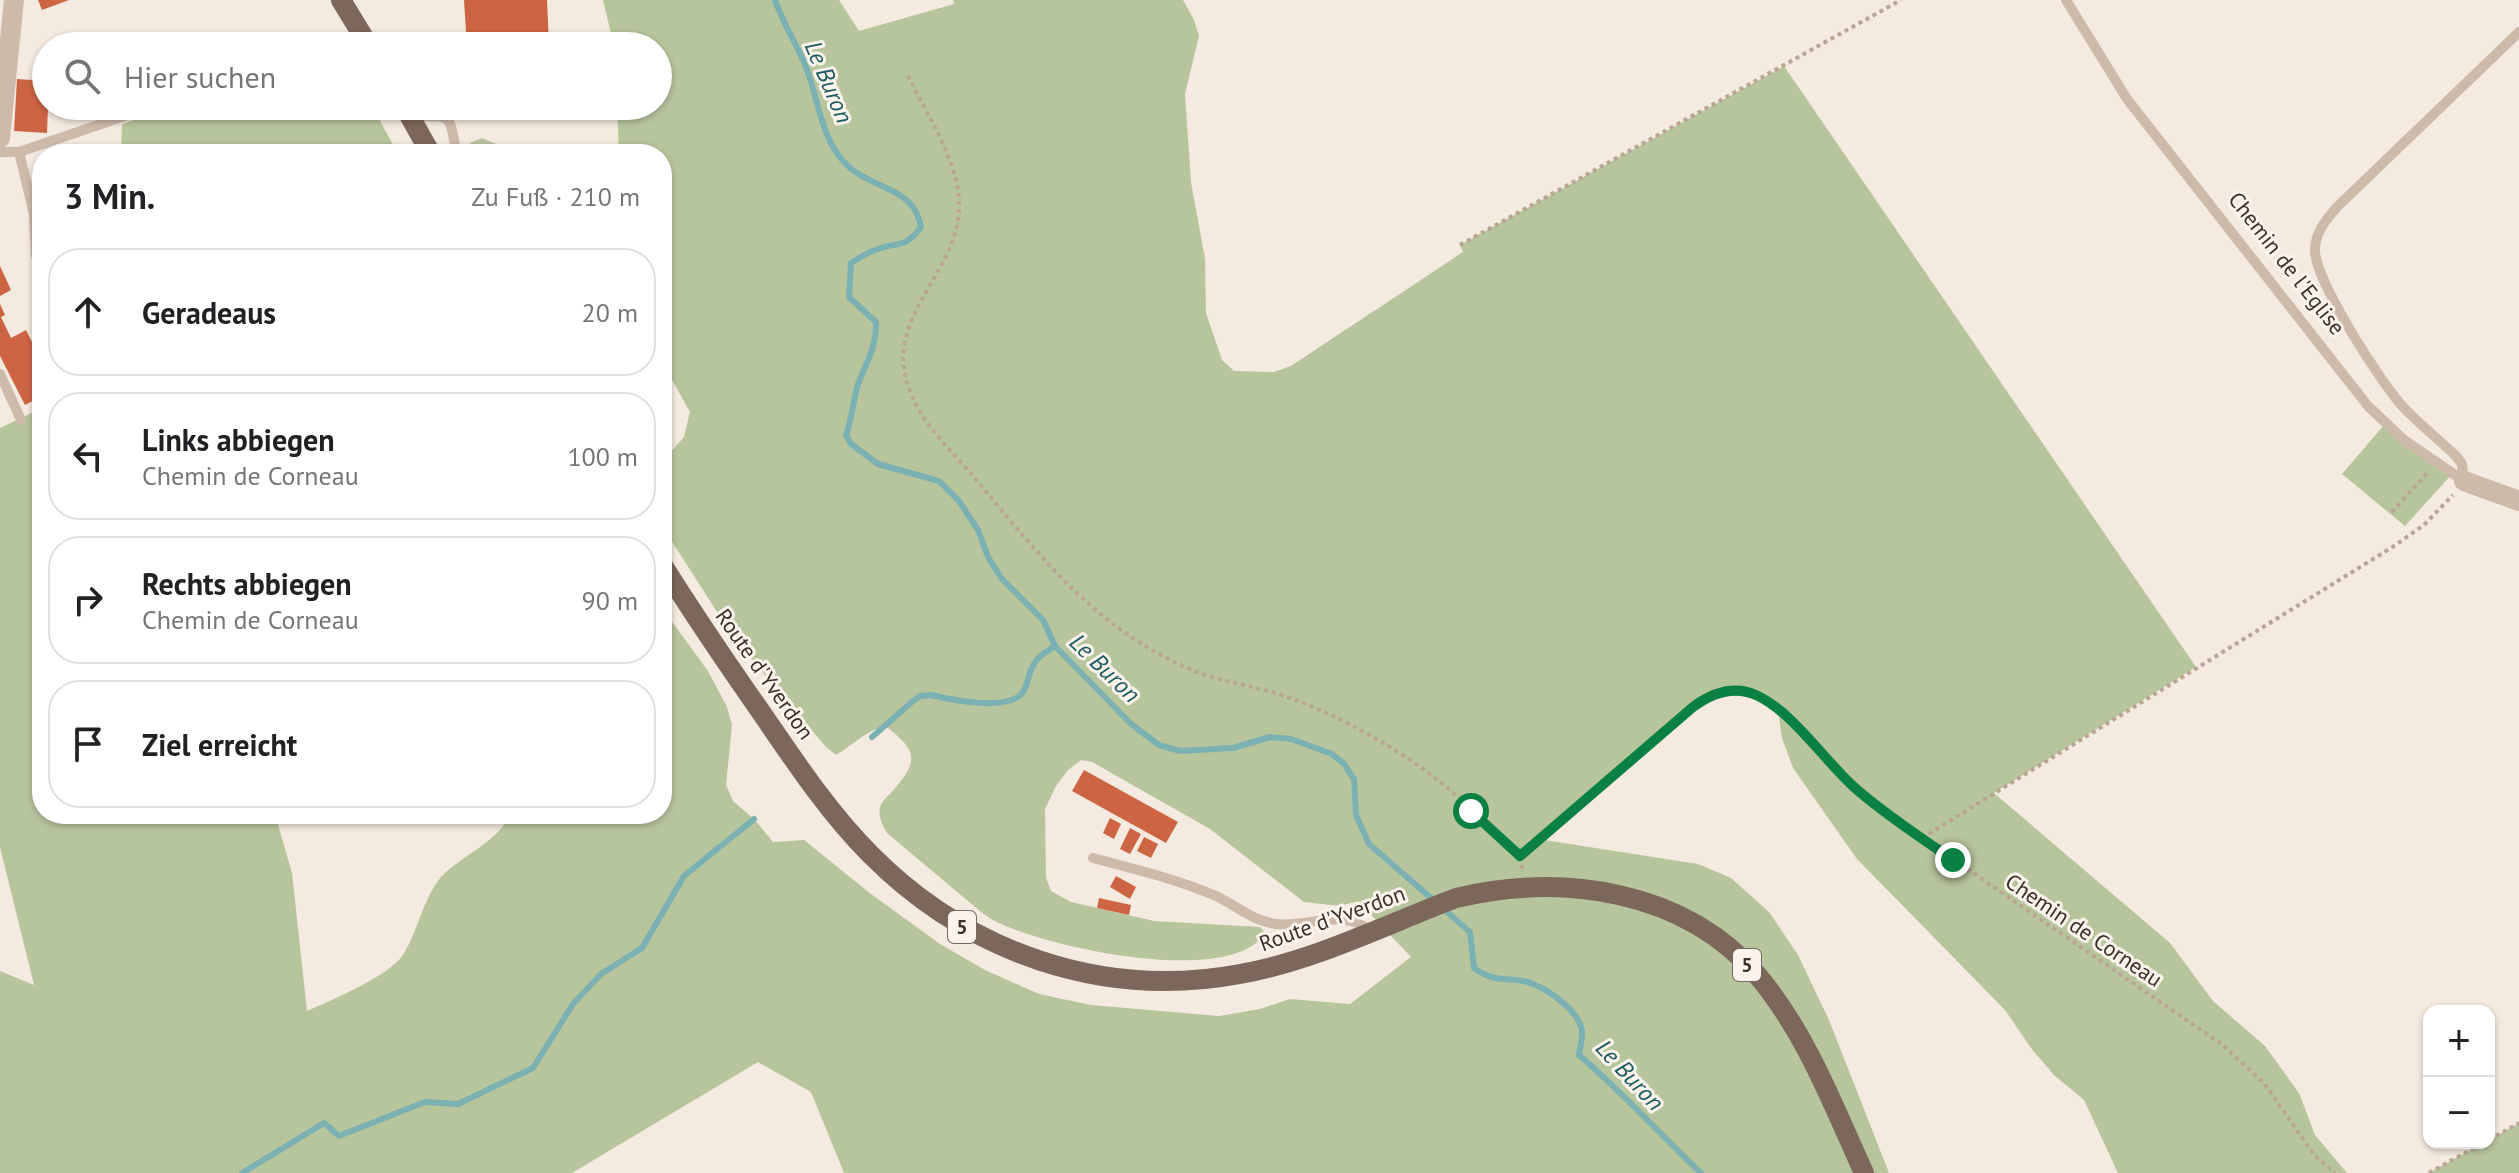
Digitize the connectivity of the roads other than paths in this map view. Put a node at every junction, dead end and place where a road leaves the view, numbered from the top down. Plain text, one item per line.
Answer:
1 (14, 0) edge
2 (341, 0) edge
3 (2066, 0) edge
4 (361, 32) edge
5 (2519, 32) edge
6 (2, 77) edge
7 (113, 120) edge
8 (412, 120) edge
9 (447, 120) edge
10 (0, 138) edge
11 (42, 144) edge
12 (425, 144) edge
13 (456, 144) edge
14 (32, 148) edge
15 (0, 152) edge
16 (19, 152) junction
17 (32, 206) edge
18 (0, 374) edge
19 (21, 420) dead end
20 (2464, 481) junction
21 (2519, 501) edge
22 (672, 579) edge
23 (1093, 858) dead end
24 (1370, 931) junction
25 (1864, 1173) edge

1 - 6 street
2 - 4 main road
3 - 20 lane, Chemin de l'Eglise
5 - 20 lane
6 - 10 street
7 - 11 lane
8 - 12 main road
9 - 13 lane
14 - 16 lane
15 - 16 lane
16 - 17 lane
18 - 19 lane
20 - 21 street, Chemin de l'Eglise
22 - 24 main road, Route d'Yverdon / 5
23 - 24 lane
24 - 25 main road, Route d'Yverdon / 5

